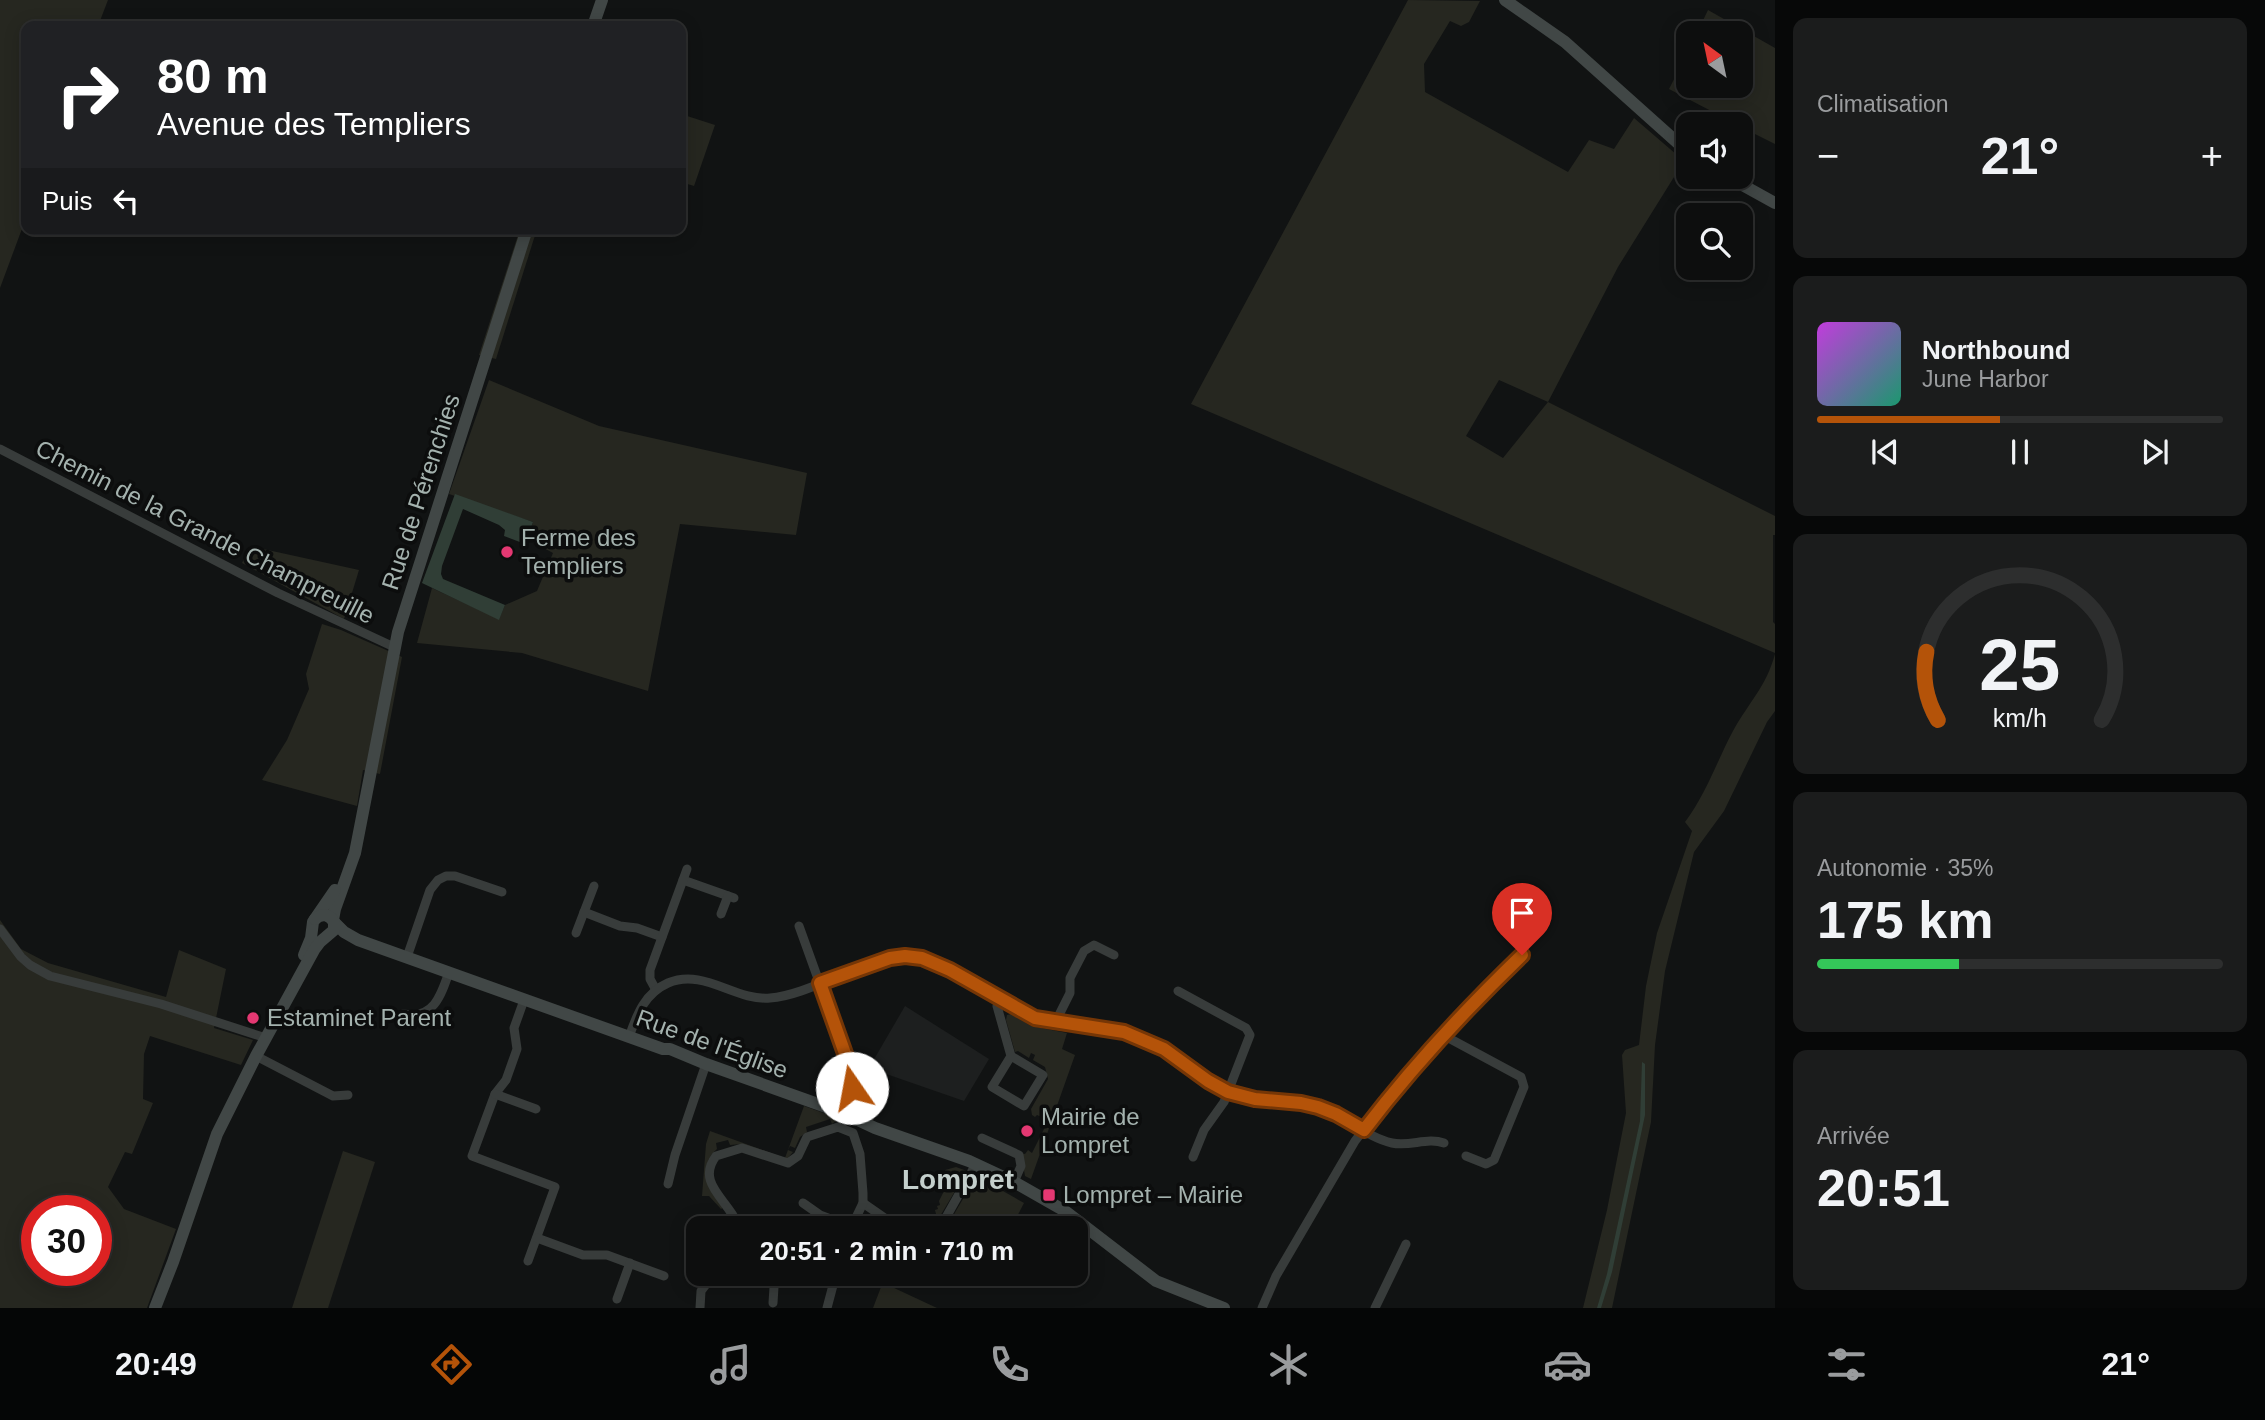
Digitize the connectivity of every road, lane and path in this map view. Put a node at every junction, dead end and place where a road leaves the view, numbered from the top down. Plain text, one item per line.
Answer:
1 (602, 0) edge
2 (1505, 0) edge
3 (595, 21) edge
4 (1676, 141) edge
5 (1750, 189) edge
6 (1775, 203) edge
7 (525, 235) edge
8 (0, 449) edge
9 (394, 648) junction
10 (357, 835) junction
11 (687, 869) dead end
12 (682, 880) junction
13 (594, 886) dead end
14 (502, 892) dead end
15 (584, 912) junction
16 (721, 914) dead end
17 (314, 923) junction
18 (799, 926) dead end
19 (0, 929) edge
20 (331, 929) junction
21 (576, 933) dead end
22 (662, 937) junction
23 (1114, 955) dead end
24 (1522, 955) dead end
25 (407, 957) junction
26 (449, 972) junction
27 (820, 983) junction
28 (656, 990) junction
29 (1178, 991) dead end
30 (1001, 999) junction
31 (286, 1000) junction
32 (524, 1000) junction
33 (403, 1014) dead end
34 (1055, 1023) junction
35 (1443, 1035) junction
36 (629, 1037) junction
37 (266, 1038) junction
38 (256, 1056) junction
39 (1011, 1056) junction
40 (706, 1064) junction
41 (1228, 1092) junction
42 (348, 1094) dead end
43 (495, 1094) junction
44 (536, 1109) dead end
45 (845, 1114) junction
46 (841, 1127) junction
47 (1364, 1130) junction
48 (982, 1138) dead end
49 (1444, 1143) dead end
50 (1466, 1156) dead end
51 (1193, 1157) dead end
52 (976, 1164) junction
53 (1014, 1182) junction
54 (668, 1184) dead end
55 (803, 1203) dead end
56 (863, 1203) junction
57 (734, 1216) edge
58 (822, 1216) edge
59 (857, 1216) edge
60 (882, 1216) edge
61 (947, 1216) edge
62 (537, 1238) junction
63 (1406, 1244) dead end
64 (528, 1261) dead end
65 (630, 1264) junction
66 (664, 1276) dead end
67 (705, 1286) edge
68 (774, 1286) edge
69 (833, 1286) edge
70 (617, 1299) dead end
71 (773, 1303) dead end
72 (155, 1308) edge
73 (700, 1308) edge
74 (827, 1308) edge
75 (1224, 1308) edge
76 (1262, 1308) edge
77 (1375, 1308) edge

1 - 3 main road
2 - 4 main road
5 - 6 main road
7 - 9 main road, Rue de Pérenchies
8 - 9 street, Chemin de la Grande Champreuille
9 - 10 main road, Rue de Pérenchies
10 - 17 main road
10 - 20 main road
11 - 12 street
12 - 16 street
12 - 22 street
13 - 15 street
14 - 25 street
15 - 21 street
15 - 22 street
17 - 20 main road
17 - 20 main road, Rue de l'Église
17 - 31 main road
18 - 27 street
19 - 37 street
20 - 25 main road, Rue de l'Église
20 - 31 main road
22 - 28 street
23 - 34 street
24 - 35 street
25 - 26 main road, Rue de l'Église
26 - 32 main road, Rue de l'Église
26 - 33 street
27 - 28 street
27 - 30 street
27 - 45 street
28 - 36 street
29 - 41 street
30 - 34 street
30 - 39 street
31 - 37 main road
32 - 36 main road, Rue de l'Église
32 - 43 street
34 - 41 street
35 - 47 street
35 - 50 street
36 - 40 main road, Rue de l'Église
37 - 38 main road
38 - 42 street
38 - 72 main road
39 - 39 street
40 - 45 main road, Rue de l'Église
40 - 54 street
41 - 47 street
41 - 51 street
43 - 44 street
43 - 62 street
45 - 46 street
45 - 52 main road, Rue de l'Église
46 - 56 street
46 - 57 street
47 - 49 street
47 - 76 street
48 - 53 street
52 - 53 main road, Rue de l'Église
52 - 61 street
53 - 75 main road, Rue de l'Église
55 - 58 street
56 - 59 street
56 - 60 street
62 - 64 street
62 - 65 street
63 - 77 street
65 - 66 street
65 - 70 street
67 - 73 street
68 - 71 street
69 - 74 street

